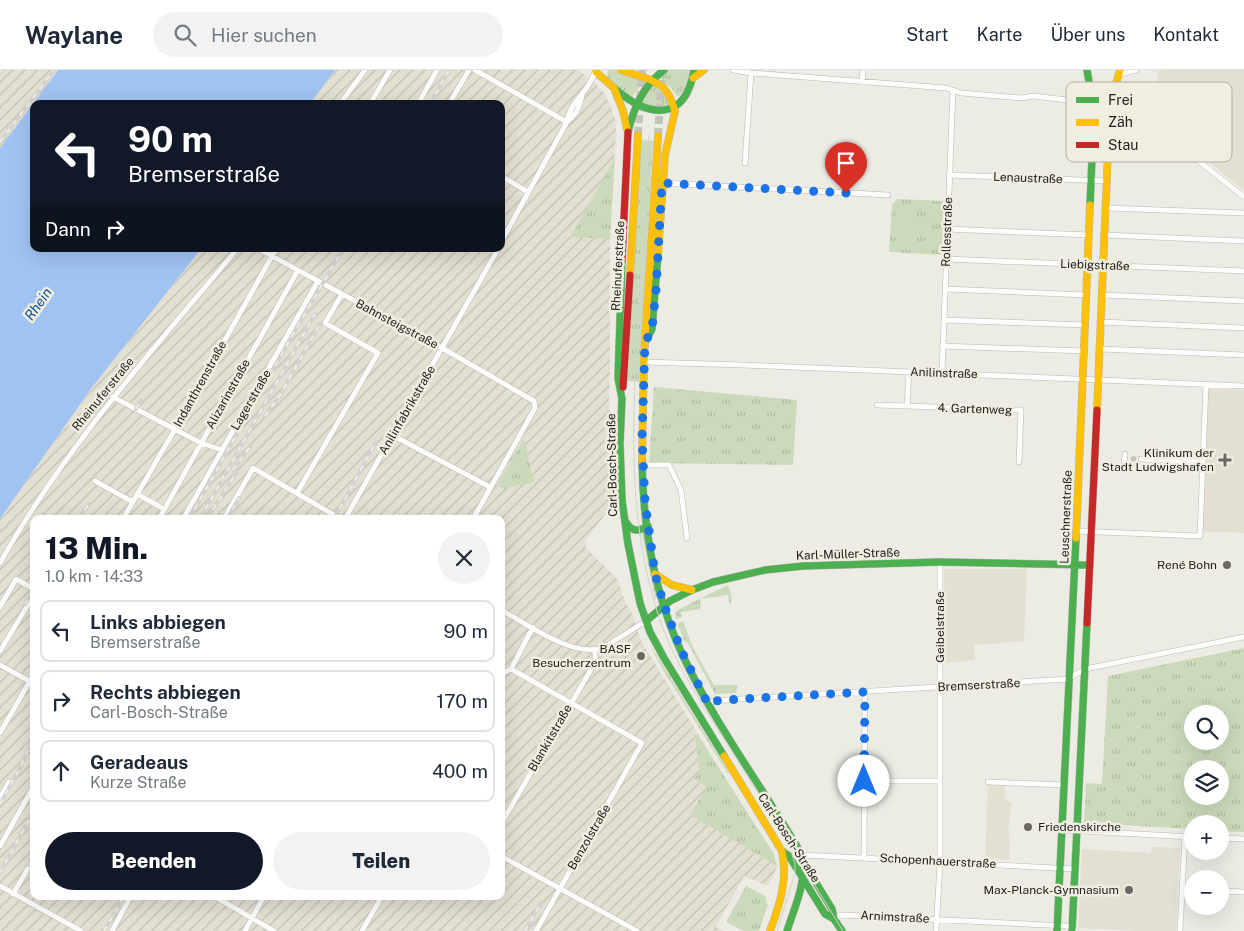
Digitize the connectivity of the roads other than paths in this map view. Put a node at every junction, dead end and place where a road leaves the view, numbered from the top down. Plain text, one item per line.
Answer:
1 (390, 70) edge
2 (437, 70) edge
3 (469, 70) edge
4 (475, 70) edge
5 (620, 70) edge
6 (664, 70) edge
7 (704, 70) edge
8 (732, 70) edge
9 (862, 70) edge
10 (1136, 70) edge
11 (364, 71) edge
12 (595, 71) edge
13 (1120, 72) edge
14 (694, 74) edge
15 (751, 74) junction
16 (651, 80) junction
17 (862, 82) junction
18 (614, 88) junction
19 (953, 90) junction
20 (343, 100) edge
21 (373, 100) edge
22 (420, 100) edge
23 (451, 100) edge
24 (1066, 100) edge
25 (635, 104) junction
26 (674, 106) junction
27 (567, 122) junction
28 (628, 132) junction
29 (638, 135) tunnel mouth
30 (658, 136) tunnel mouth
31 (1092, 162) edge
32 (1108, 162) edge
33 (1200, 162) edge
34 (745, 163) dead end
35 (949, 175) junction
36 (505, 178) edge
37 (1091, 181) junction
38 (1107, 181) junction
39 (662, 183) junction
40 (528, 192) junction
41 (888, 195) dead end
42 (1244, 197) edge
43 (1106, 208) junction
44 (1244, 213) edge
45 (947, 229) junction
46 (1089, 234) junction
47 (505, 235) edge
48 (1105, 235) junction
49 (1244, 241) edge
50 (234, 252) edge
51 (266, 252) edge
52 (274, 252) edge
53 (496, 252) edge
54 (272, 255) junction
55 (946, 259) junction
56 (1088, 265) junction
57 (1103, 265) junction
58 (298, 270) junction
59 (1244, 271) edge
60 (318, 281) junction
61 (945, 289) junction
62 (342, 294) junction
63 (1086, 295) junction
64 (1102, 295) junction
65 (1244, 301) edge
66 (944, 320) junction
67 (1101, 322) junction
68 (1085, 325) junction
69 (1244, 328) edge
70 (645, 343) junction
71 (942, 346) junction
72 (442, 348) junction
73 (1100, 349) junction
74 (1084, 351) junction
75 (1244, 355) edge
76 (644, 362) junction
77 (909, 372) junction
78 (942, 373) junction
79 (1083, 379) junction
80 (1098, 380) junction
81 (1206, 384) junction
82 (1244, 386) edge
83 (113, 397) junction
84 (622, 399) junction
85 (877, 405) dead end
86 (907, 406) junction
87 (175, 429) junction
88 (392, 435) junction
89 (201, 443) junction
90 (222, 450) junction
91 (1127, 457) dead end
92 (1141, 460) tunnel mouth
93 (1019, 462) dead end
94 (1202, 462) junction
95 (643, 465) junction
96 (1124, 466) dead end
97 (95, 481) dead end
98 (490, 487) junction
99 (298, 493) junction
100 (137, 494) junction
101 (133, 502) junction
102 (164, 510) junction
103 (125, 515) edge
104 (161, 515) edge
105 (185, 515) edge
106 (226, 515) edge
107 (336, 515) edge
108 (345, 515) edge
109 (475, 515) edge
110 (624, 518) junction
111 (648, 526) junction
112 (1076, 530) junction
113 (1092, 531) junction
114 (687, 538) dead end
115 (940, 562) junction
116 (0, 563) edge
117 (1075, 564) junction
118 (1090, 565) junction
119 (655, 574) junction
120 (30, 587) edge
121 (692, 590) junction
122 (30, 602) edge
123 (664, 605) junction
124 (0, 607) edge
125 (505, 612) edge
126 (646, 621) junction
127 (532, 627) junction
128 (1244, 637) edge
129 (595, 650) junction
130 (0, 651) edge
131 (0, 665) edge
132 (511, 669) junction
133 (1085, 669) junction
134 (505, 672) edge
135 (1068, 679) junction
136 (29, 681) joint
137 (940, 687) junction
138 (865, 692) junction
139 (570, 702) junction
140 (708, 704) junction
141 (0, 733) edge
142 (864, 781) junction
143 (940, 781) junction
144 (9, 782) dead end
145 (988, 782) dead end
146 (1063, 786) junction
147 (30, 793) edge
148 (0, 798) edge
149 (505, 817) edge
150 (1062, 830) junction
151 (1076, 831) junction
152 (1184, 836) edge
153 (1229, 838) edge
154 (1244, 839) edge
155 (0, 846) edge
156 (782, 850) junction
157 (1184, 854) edge
158 (505, 858) edge
159 (864, 858) junction
160 (803, 859) junction
161 (940, 861) junction
162 (30, 865) edge
163 (1060, 868) junction
164 (1074, 869) junction
165 (803, 880) junction
166 (0, 886) edge
167 (560, 888) junction
168 (1182, 889) joint
169 (1229, 891) edge
170 (1244, 892) edge
171 (13, 894) junction
172 (129, 900) edge
173 (221, 900) edge
174 (262, 900) edge
175 (380, 900) edge
176 (252, 918) junction
177 (834, 919) junction
178 (936, 920) junction
179 (1057, 928) edge
180 (1073, 930) edge
181 (81, 931) edge
182 (112, 931) edge
183 (245, 931) edge
184 (274, 931) edge
185 (362, 931) edge
186 (536, 931) edge
187 (637, 931) edge
188 (770, 931) edge
189 (787, 931) edge
190 (842, 931) edge
191 (936, 931) edge
192 (1180, 931) edge

1 - 21 street
2 - 22 street
3 - 23 street
4 - 27 street
5 - 16 main road
6 - 16 main road
7 - 14 main road
8 - 15 street
9 - 17 street
10 - 13 street
11 - 20 street
12 - 18 main road
12 - 27 street
14 - 26 main road
15 - 17 street
15 - 34 street
16 - 25 main road
16 - 26 main road
17 - 19 street
18 - 25 main road
18 - 28 main road
19 - 24 street
19 - 35 street, Rollesstraße
25 - 26 main road
25 - 28 main road
26 - 39 main road
27 - 40 street
28 - 84 main road, Carl-Bosch-Straße
29 - 84 main road, Rheinuferstraße
30 - 70 main road
31 - 37 main road, Leuschnerstraße
32 - 38 main road
33 - 42 street
35 - 37 street, Lenaustraße
35 - 45 street, Rollesstraße
36 - 40 street
37 - 38 street, Lenaustraße
37 - 46 main road, Leuschnerstraße
38 - 43 main road
39 - 41 street
39 - 70 main road
40 - 47 street
43 - 44 street
43 - 48 main road
45 - 46 street
45 - 55 street, Rollesstraße
46 - 56 main road, Leuschnerstraße
48 - 49 street
48 - 57 main road
50 - 83 street, Rheinuferstraße
51 - 54 street, Bahnsteigstraße
52 - 54 street, Indanthrenstraße
53 - 72 street, Anilinfabrikstraße
54 - 58 street, Bahnsteigstraße
54 - 87 street, Indanthrenstraße
55 - 56 street, Liebigstraße
55 - 61 street, Rollesstraße
56 - 57 street, Liebigstraße
56 - 63 main road, Leuschnerstraße
57 - 59 street, Liebigstraße
57 - 64 main road
58 - 60 street, Bahnsteigstraße
58 - 89 street, Alizarinstraße
60 - 62 street, Bahnsteigstraße
60 - 90 street, Lagerstraße
61 - 63 street
61 - 66 street, Rollesstraße
62 - 72 street, Bahnsteigstraße
62 - 99 street
63 - 68 main road, Leuschnerstraße
64 - 65 street
64 - 67 main road
66 - 68 street
66 - 71 street, Rollesstraße
67 - 69 street
67 - 73 main road
68 - 74 main road, Leuschnerstraße
70 - 76 main road, Carl-Bosch-Straße
71 - 74 street
71 - 78 street, Rollesstraße
72 - 88 street, Anilinfabrikstraße
72 - 98 street, Bahnsteigstraße
73 - 75 street
73 - 80 main road
74 - 79 main road, Leuschnerstraße
76 - 77 street, Anilinstraße
76 - 95 main road, Carl-Bosch-Straße
77 - 78 street, Anilinstraße
77 - 86 street
78 - 79 street, Anilinstraße
79 - 80 street, Anilinstraße
79 - 112 main road, Leuschnerstraße
80 - 81 street, Anilinstraße
80 - 113 main road
81 - 82 street, Anilinstraße
81 - 94 street
83 - 87 street
83 - 116 street, Rheinuferstraße
84 - 110 main road, Carl-Bosch-Straße
85 - 86 street, 4. Gartenweg
86 - 93 street, 4. Gartenweg
87 - 89 street
87 - 100 street, Indanthrenstraße
88 - 98 street
88 - 108 street, Anilinfabrikstraße
89 - 90 street
89 - 102 street, Alizarinstraße
90 - 105 street, Lagerstraße
91 - 96 street
92 - 94 street
94 - 113 street
95 - 111 main road, Carl-Bosch-Straße
95 - 114 street
97 - 101 street
98 - 109 street
99 - 106 street
99 - 107 street
100 - 101 street, Indanthrenstraße
100 - 102 street
101 - 103 street, Indanthrenstraße
102 - 104 street, Alizarinstraße
110 - 111 main road
110 - 126 main road, Carl-Bosch-Straße
111 - 119 main road, Carl-Bosch-Straße
112 - 113 street
112 - 117 main road, Leuschnerstraße
113 - 118 main road
115 - 117 main road, Karl-Müller-Straße
115 - 121 main road, Karl-Müller-Straße
115 - 137 street, Geibelstraße
117 - 118 main road, Karl-Müller-Straße
117 - 135 main road, Leuschnerstraße
118 - 133 main road
119 - 121 main road
119 - 123 main road, Carl-Bosch-Straße
120 - 124 street
121 - 123 main road, Karl-Müller-Straße
122 - 130 street
123 - 126 main road, Karl-Müller-Straße
123 - 140 main road, Carl-Bosch-Straße
125 - 127 street
126 - 129 street, Karl-Müller-Straße
126 - 156 main road, Carl-Bosch-Straße
127 - 129 street
127 - 132 street
128 - 133 street, Bremserstraße
129 - 139 street, Blankitstraße
131 - 136 street
132 - 134 street
132 - 139 street
133 - 135 street, Bremserstraße
133 - 151 main road
135 - 137 street, Bremserstraße
135 - 146 main road, Leuschnerstraße
136 - 141 street
137 - 138 street, Bremserstraße
137 - 143 street, Geibelstraße
138 - 140 street, Bremserstraße
138 - 142 street
139 - 149 street, Blankitstraße
139 - 167 street, Benzolstraße
140 - 160 main road, Carl-Bosch-Straße
142 - 143 street
142 - 159 street
143 - 161 street, Geibelstraße
144 - 148 street
145 - 146 street
146 - 150 main road, Leuschnerstraße
147 - 155 street
150 - 151 street
150 - 163 main road, Leuschnerstraße
151 - 152 street
151 - 164 main road
153 - 154 street
156 - 165 main road, Carl-Bosch-Straße
156 - 188 main road
157 - 168 street
158 - 167 street
159 - 160 street, Schopenhauerstraße
159 - 161 street, Schopenhauerstraße
160 - 165 main road
160 - 177 main road, Carl-Bosch-Straße
161 - 163 street, Schopenhauerstraße
161 - 178 street, Geibelstraße
162 - 171 street
163 - 164 street, Schopenhauerstraße
163 - 179 main road, Leuschnerstraße
164 - 180 main road
165 - 177 main road, Carl-Bosch-Straße
165 - 189 main road
166 - 171 street
167 - 186 street, Benzolstraße
167 - 187 street
168 - 192 street
169 - 170 street
171 - 181 street
172 - 182 street
173 - 176 street
174 - 176 street
175 - 185 street
176 - 183 street
176 - 184 street
177 - 178 street, Arnimstraße
177 - 190 main road, Carl-Bosch-Straße
178 - 179 street, Arnimstraße
178 - 191 street, Geibelstraße
179 - 180 street, Arnimstraße

